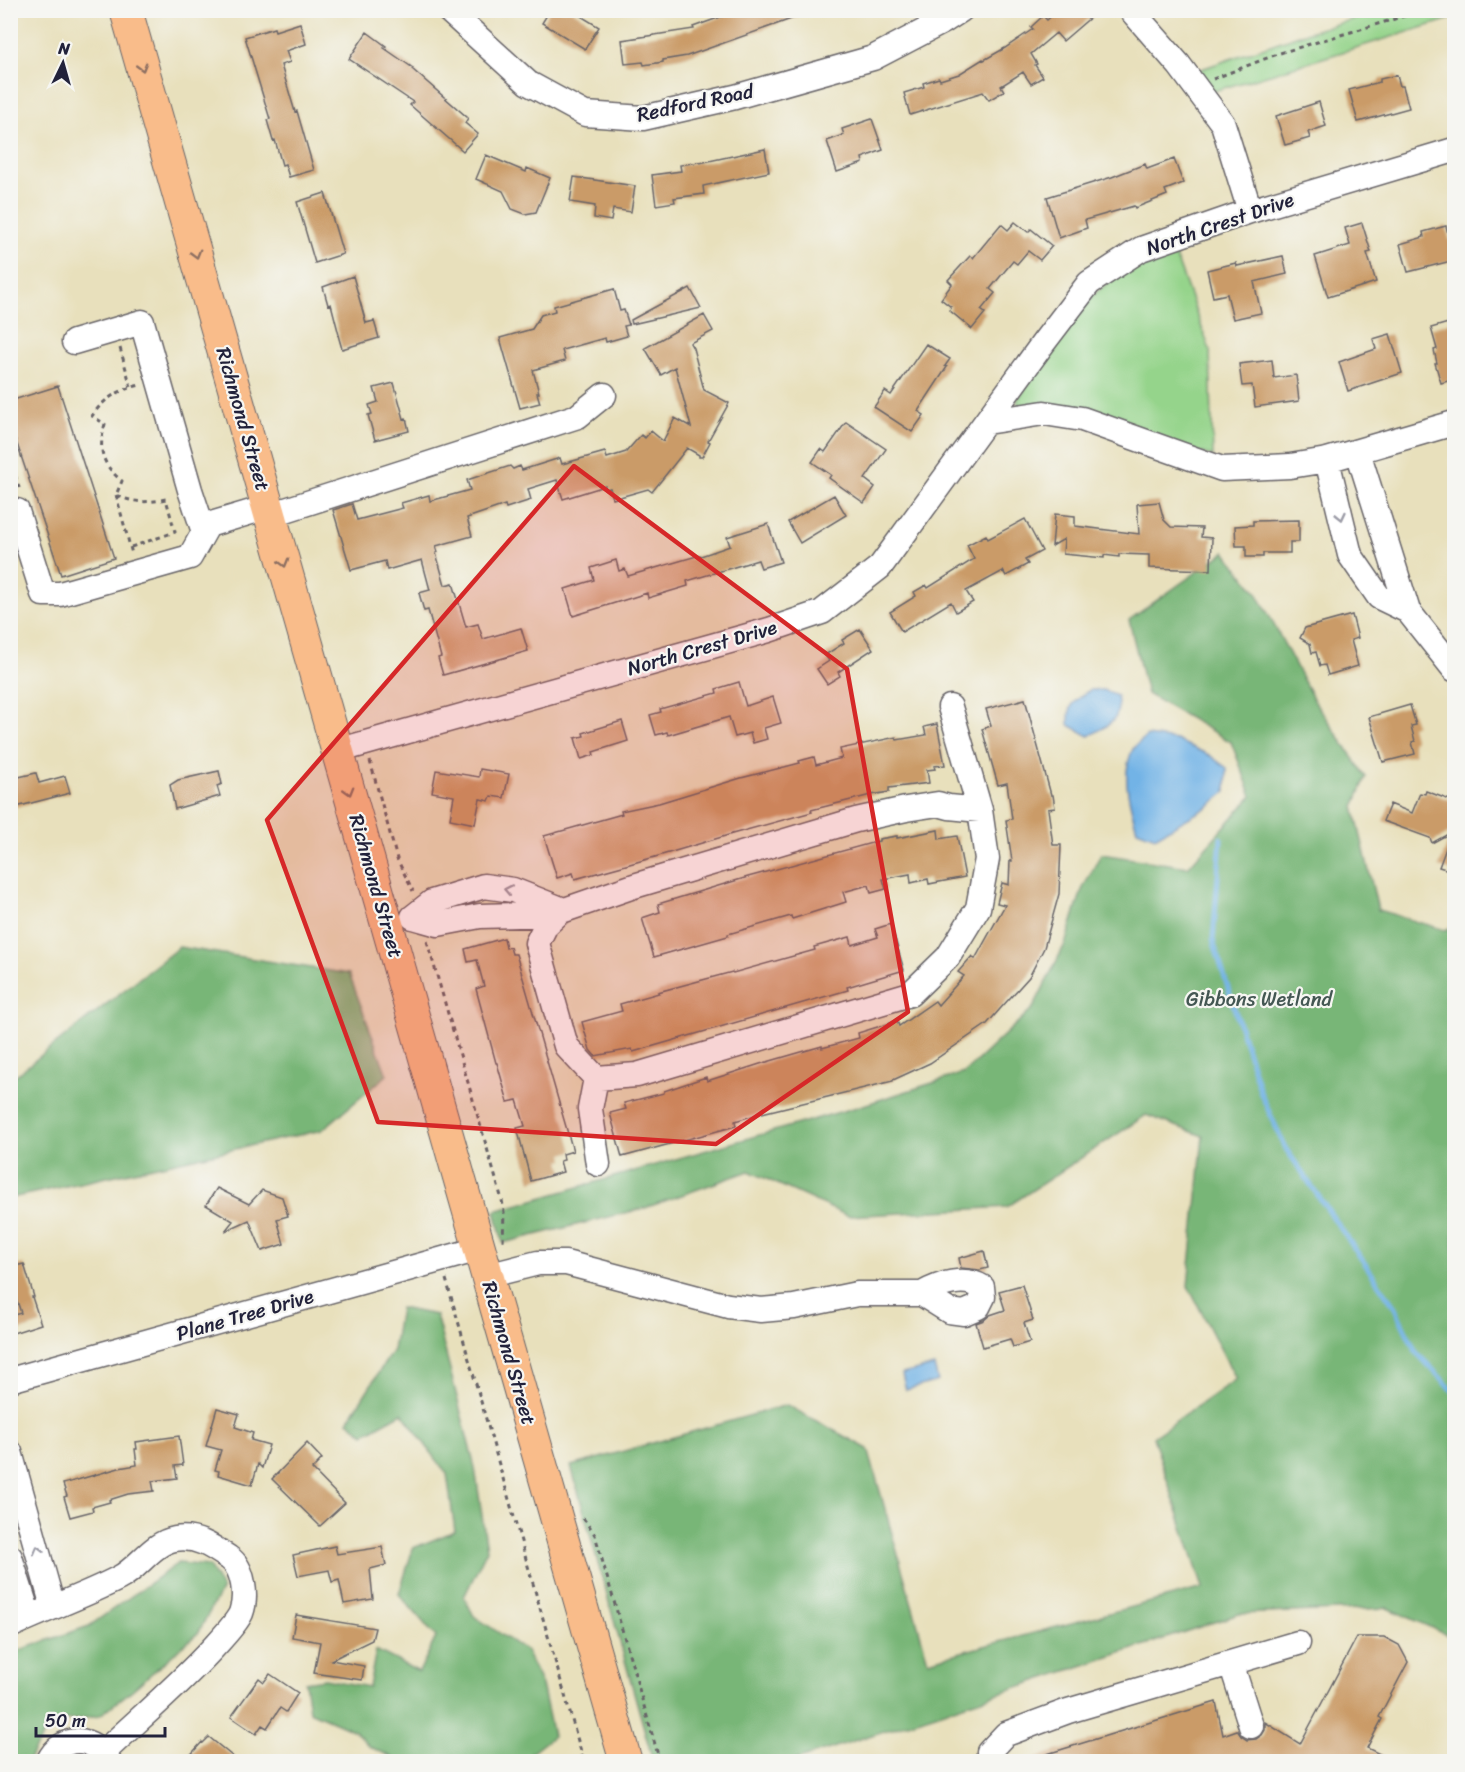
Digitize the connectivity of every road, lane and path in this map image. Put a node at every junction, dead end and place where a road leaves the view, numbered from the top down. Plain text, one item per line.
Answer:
1 (126, 10) edge
2 (448, 10) edge
3 (961, 10) edge
4 (1131, 10) edge
5 (1425, 10) edge
6 (1195, 86) junction
7 (1455, 150) edge
8 (1250, 211) junction
9 (74, 342) dead end
10 (118, 344) dead end
11 (159, 380) junction
12 (131, 387) junction
13 (604, 395) dead end
14 (986, 422) junction
15 (1455, 423) edge
16 (1358, 452) junction
17 (10, 458) edge
18 (1328, 459) junction
19 (116, 495) junction
20 (19, 501) joint
21 (269, 511) junction
22 (204, 532) junction
23 (131, 547) junction
24 (133, 560) dead end
25 (1408, 611) junction
26 (1455, 669) edge
27 (950, 707) dead end
28 (338, 752) junction
29 (980, 810) junction
30 (562, 910) junction
31 (596, 1078) junction
32 (598, 1164) dead end
33 (437, 1261) junction
34 (483, 1262) junction
35 (922, 1294) dead end
36 (10, 1380) edge
37 (10, 1452) edge
38 (10, 1557) edge
39 (53, 1607) junction
40 (20, 1621) edge
41 (1298, 1643) dead end
42 (1231, 1663) junction
43 (1251, 1725) dead end
44 (106, 1757) edge
45 (48, 1761) edge
46 (584, 1761) edge
47 (626, 1761) edge
48 (990, 1761) edge

1 -> 21 main road, Richmond Street
2 - 3 street, Redford Road
4 - 6 street
5 - 6 path
6 - 8 street
7 - 8 street, North Crest Drive
8 - 14 street, North Crest Drive
9 - 11 street
10 - 12 path
11 - 12 path
11 - 22 street
12 - 19 path
13 - 21 street
14 - 18 street
14 - 28 street, North Crest Drive
15 - 16 street
16 - 18 street
16 - 25 street
17 - 20 path
18 -> 25 street
19 - 23 path
19 - 23 path
20 - 22 street
21 - 22 street
21 -> 28 main road, Richmond Street
23 - 24 path
25 - 26 street
27 - 29 street
28 -> 34 main road, Richmond Street
29 - 30 street
29 - 31 street
30 -> 30 street
30 - 31 street
31 - 32 street
33 - 34 street, Plane Tree Drive
33 - 36 street, Plane Tree Drive
33 - 46 path
34 - 35 street, Plane Tree Drive
34 - 47 main road, Richmond Street
39 -> 37 street
38 - 40 street
39 - 40 street
39 - 44 street
41 - 42 street
42 - 43 street
42 - 48 street
44 - 45 street

